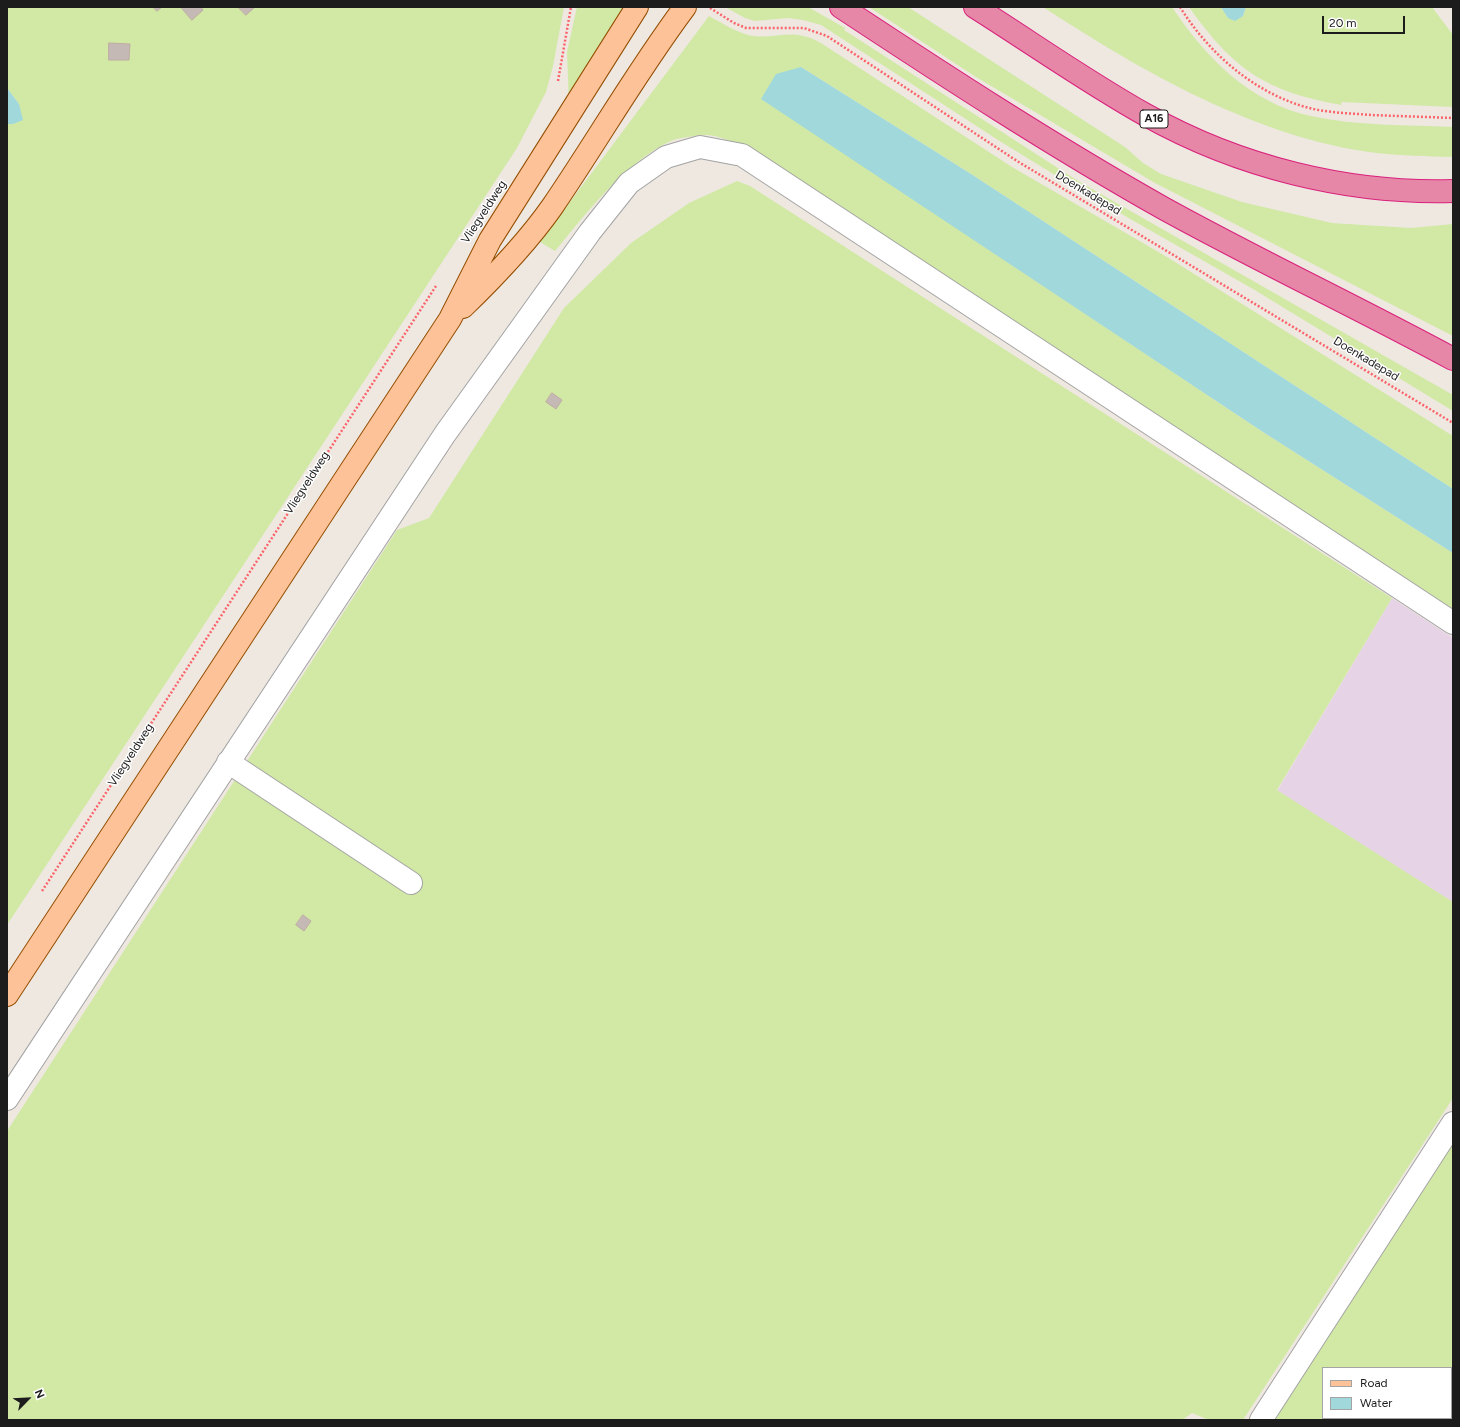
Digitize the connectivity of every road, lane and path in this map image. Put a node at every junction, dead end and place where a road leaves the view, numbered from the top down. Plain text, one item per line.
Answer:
1 (571, 7) edge
2 (637, 7) edge
3 (685, 7) edge
4 (708, 7) edge
5 (841, 7) edge
6 (975, 7) edge
7 (1180, 7) edge
8 (558, 82) dead end
9 (1453, 118) edge
10 (1453, 190) edge
11 (439, 282) dead end
12 (450, 319) junction
13 (1453, 359) edge
14 (1453, 423) edge
15 (1453, 623) edge
16 (228, 762) junction
17 (411, 883) dead end
18 (38, 898) dead end
19 (7, 994) edge
20 (7, 1099) edge
21 (1453, 1123) edge
22 (1261, 1420) edge

1 - 8 path
2 - 12 main road, Vliegveldweg
3 - 12 main road, Vliegveldweg
4 - 14 path, Doenkadepad
5 - 13 highway
6 - 10 highway, A16
7 - 9 path
11 - 18 path, Vliegveldweg
12 - 19 main road, Vliegveldweg
15 - 16 lane
16 - 17 lane
16 - 20 lane
21 - 22 lane

